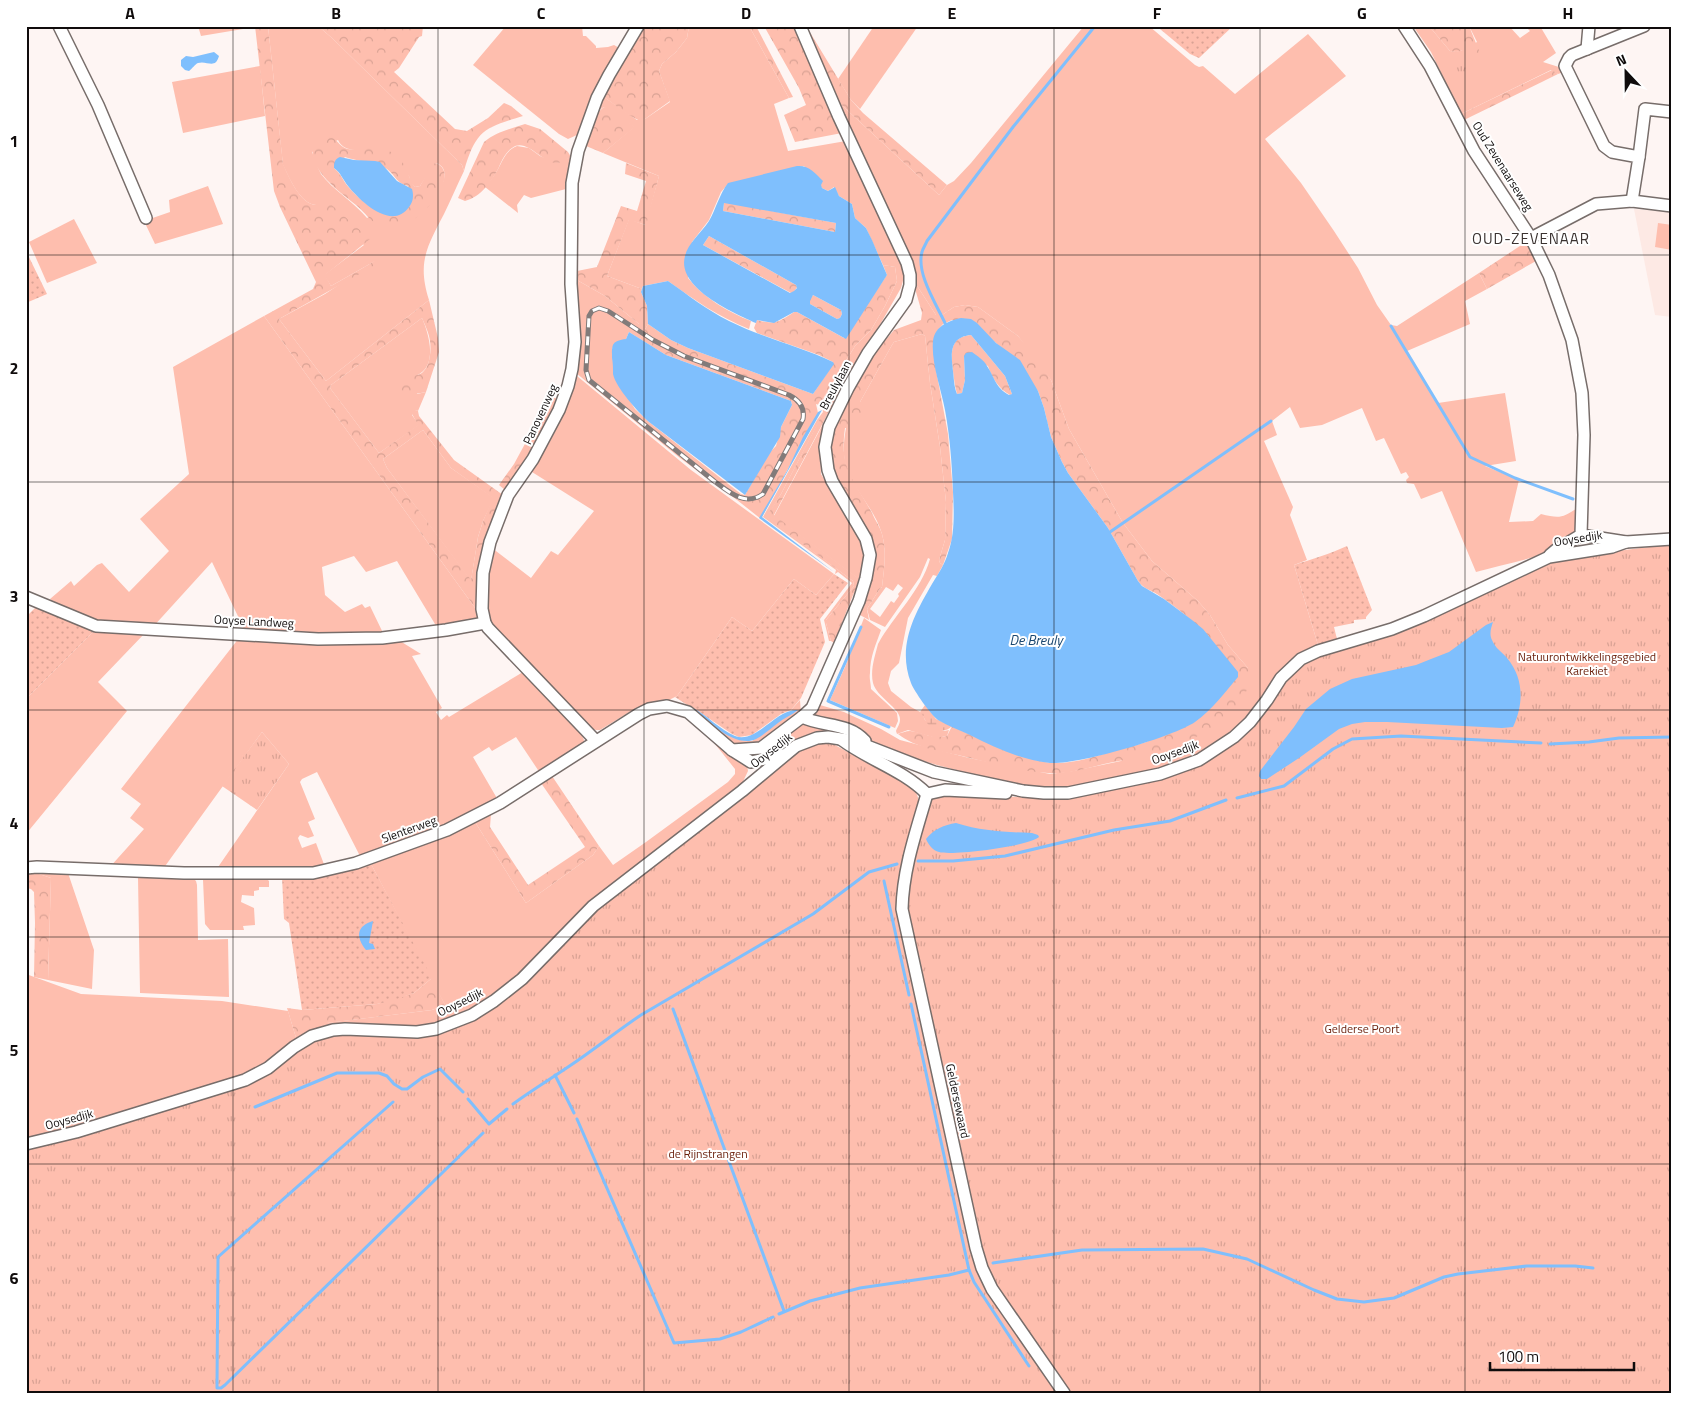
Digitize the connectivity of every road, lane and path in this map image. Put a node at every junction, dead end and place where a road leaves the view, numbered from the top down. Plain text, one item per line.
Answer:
1 (59, 26) edge
2 (638, 26) edge
3 (800, 26) edge
4 (1404, 26) edge
5 (1589, 26) edge
6 (1644, 26) edge
7 (1587, 49) junction
8 (1672, 112) edge
9 (1638, 157) junction
10 (1632, 201) junction
11 (1672, 206) edge
12 (146, 218) dead end
13 (1531, 238) junction
14 (1581, 535) junction
15 (1672, 540) edge
16 (1626, 542) junction
17 (1549, 557) junction
18 (26, 597) edge
19 (485, 623) junction
20 (802, 717) junction
21 (840, 738) junction
22 (596, 741) junction
23 (870, 746) junction
24 (732, 750) junction
25 (787, 754) junction
26 (751, 762) junction
27 (742, 791) junction
28 (1022, 791) junction
29 (927, 794) junction
30 (26, 868) edge
31 (26, 1144) edge
32 (1064, 1393) edge

1 - 12 street
2 - 19 street, Panovenweg
3 - 20 street, Breulylaan
4 - 13 street, Oud Zevenaarseweg
5 - 7 street
6 - 7 street
7 - 9 street
8 - 9 street
9 - 10 street
10 - 11 street
10 - 13 street
13 - 14 street, Oud Zevenaarseweg
14 - 16 street
14 - 17 street
15 - 16 street
16 - 17 street, Ooysedijk
17 - 28 street, Ooysedijk
18 - 19 street, Ooyse Landweg
19 - 22 street
20 - 23 street
20 - 24 street, Breulylaan
21 - 23 street, Ooysedijk
21 - 25 street, Ooysedijk
21 - 29 street
22 - 24 street, Slenterweg
22 - 30 street, Slenterweg
23 - 28 street, Ooysedijk
24 - 26 street, Slenterweg
25 - 26 street
25 - 27 street, Ooysedijk
26 - 27 street
27 - 31 street, Ooysedijk
28 - 29 street
29 - 32 street, Geldersewaard

